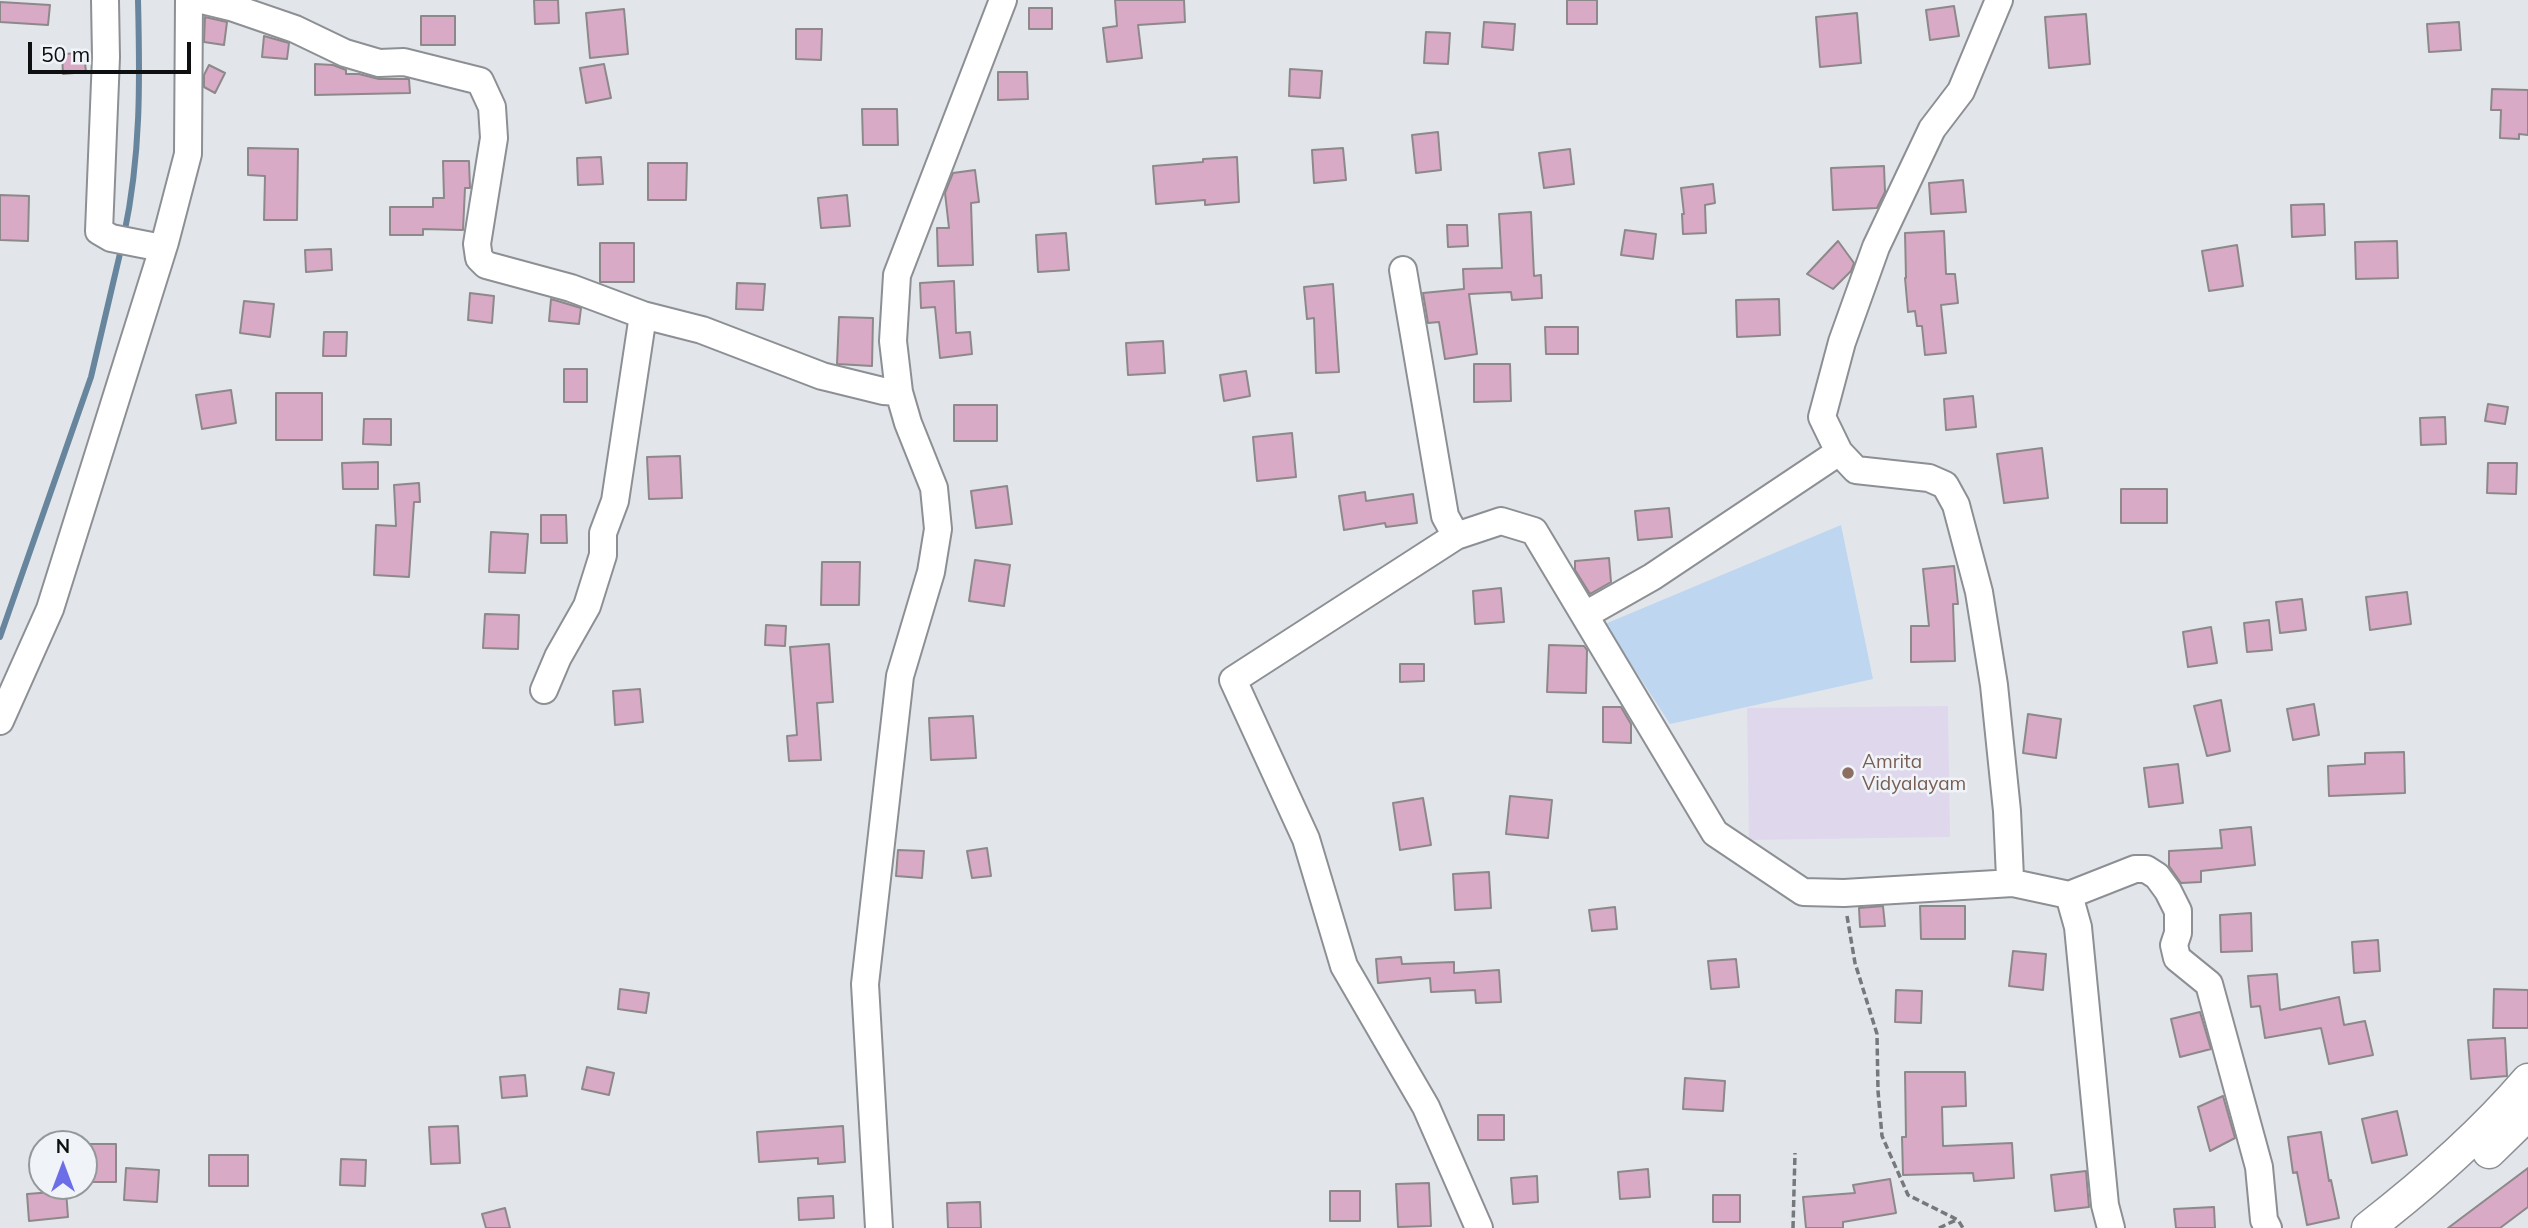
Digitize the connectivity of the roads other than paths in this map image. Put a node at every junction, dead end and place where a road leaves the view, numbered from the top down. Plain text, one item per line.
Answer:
1 (105, 0) edge
2 (189, 0) edge
3 (202, 0) edge
4 (1003, 0) edge
5 (1999, 0) edge
6 (155, 246) junction
7 (1403, 270) dead end
8 (643, 315) junction
9 (899, 392) junction
10 (1839, 452) junction
11 (1456, 536) junction
12 (1585, 615) junction
13 (544, 690) dead end
14 (0, 721) edge
15 (2013, 883) junction
16 (2069, 895) junction
17 (2528, 1080) edge
18 (2528, 1114) edge
19 (878, 1228) edge
20 (1479, 1228) edge
21 (2111, 1228) edge
22 (2268, 1228) edge
23 (2368, 1228) edge
24 (2399, 1228) edge

1 - 6 street
2 - 6 street
3 - 8 street
4 - 9 street
5 - 10 street
6 - 14 street
7 - 11 street
8 - 9 street
8 - 13 street
9 - 19 street
10 - 12 street
10 - 15 street
11 - 12 street
11 - 20 street
12 - 15 street
15 - 16 street
16 - 21 street
16 - 22 street
17 - 23 main road
18 - 24 main road

